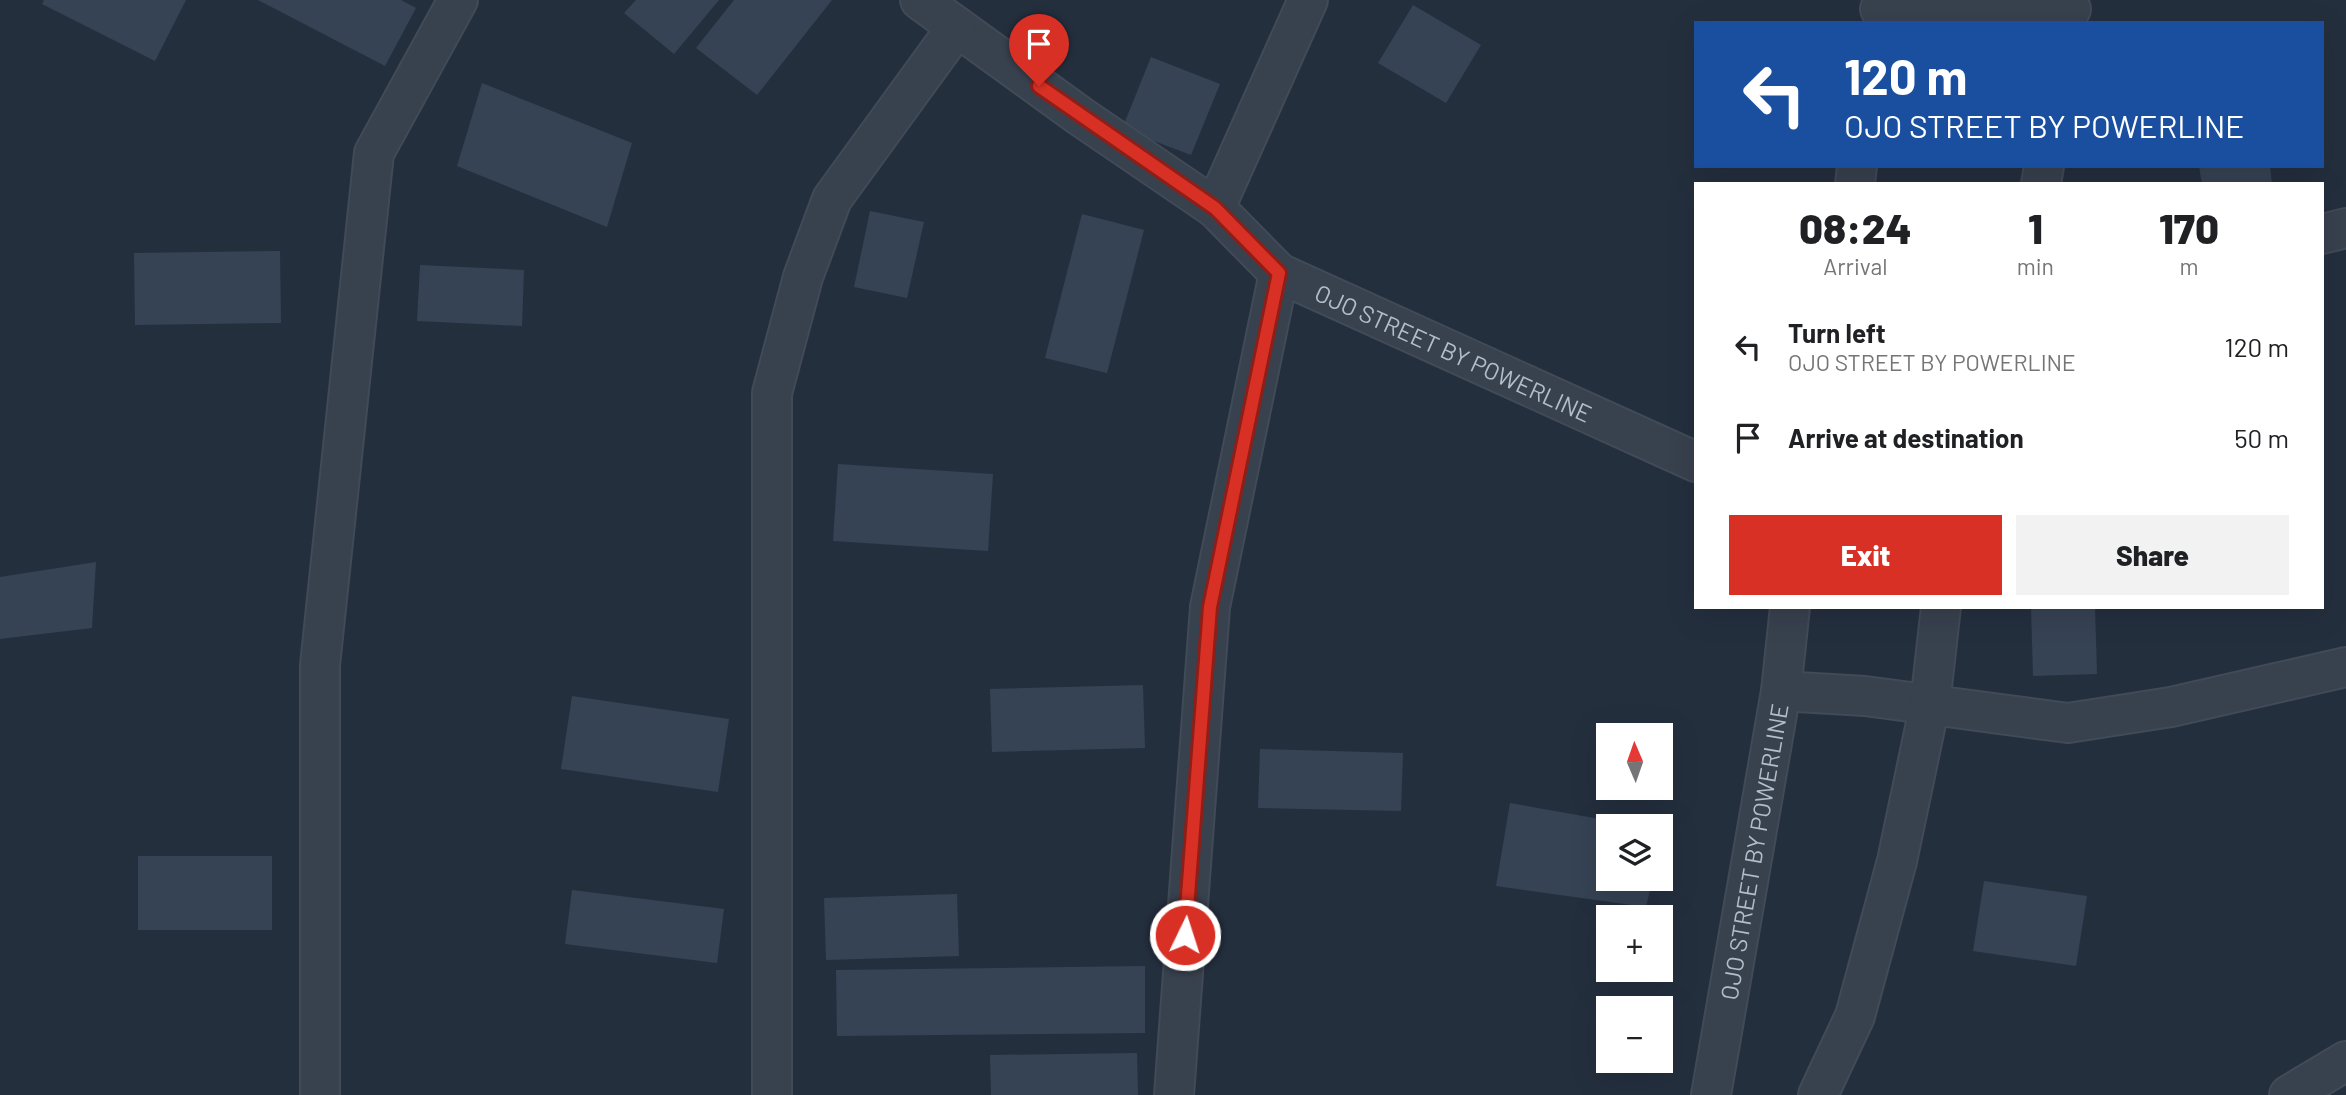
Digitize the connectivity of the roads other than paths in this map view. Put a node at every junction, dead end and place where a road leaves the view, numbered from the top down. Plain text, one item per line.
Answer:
1 (458, 0) edge
2 (920, 0) edge
3 (1308, 0) edge
4 (1880, 10) edge
5 (2071, 11) edge
6 (957, 27) junction
7 (1215, 208) junction
8 (2346, 228) edge
9 (2324, 234) edge
10 (1279, 273) junction
11 (1694, 461) edge
12 (1790, 609) edge
13 (1941, 609) edge
14 (2346, 667) edge
15 (1781, 691) junction
16 (1930, 704) junction
17 (2346, 1061) edge
18 (320, 1095) edge
19 (772, 1095) edge
20 (1174, 1095) edge
21 (1711, 1095) edge
22 (1818, 1095) edge
23 (2288, 1095) edge

1 - 18 street
2 - 6 street, OJO STREET BY POWERLINE
3 - 7 street
4 - 5 street
6 - 7 street, OJO STREET BY POWERLINE
6 - 19 street
7 - 10 street, OJO STREET BY POWERLINE
8 - 9 street
10 - 11 street, OJO STREET BY POWERLINE
10 - 20 street
12 - 15 street, OJO STREET BY POWERLINE
13 - 16 street
14 - 16 street
15 - 16 street
15 - 21 street, OJO STREET BY POWERLINE
16 - 22 street
17 - 23 street

